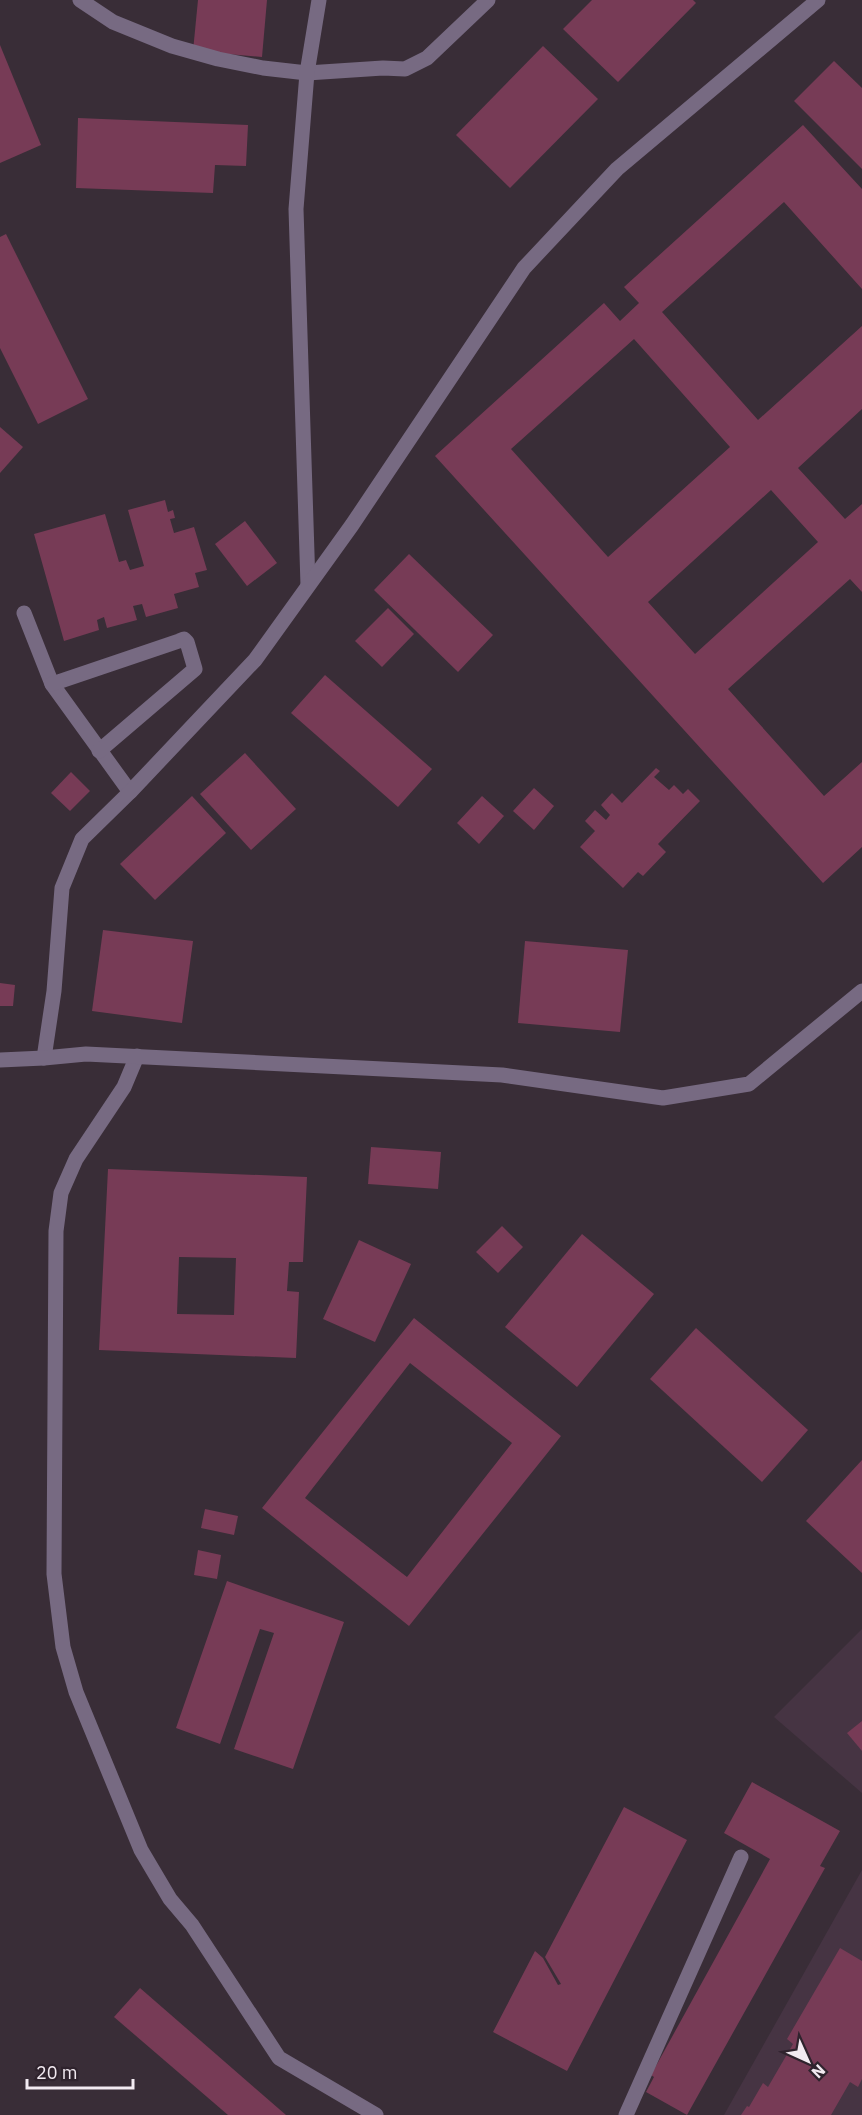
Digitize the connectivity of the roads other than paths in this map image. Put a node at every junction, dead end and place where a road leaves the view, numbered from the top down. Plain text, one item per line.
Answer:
1 (80, 0) edge
2 (319, 0) edge
3 (488, 0) edge
4 (818, 0) edge
5 (307, 73) junction
6 (308, 585) junction
7 (24, 613) dead end
8 (52, 684) junction
9 (99, 751) junction
10 (130, 792) junction
11 (862, 991) edge
12 (137, 1056) junction
13 (44, 1058) junction
14 (0, 1060) edge
15 (741, 1857) dead end
16 (376, 2115) edge
17 (626, 2115) edge

1 - 5 street
2 - 5 street
3 - 5 street
4 - 6 street
5 - 6 street
6 - 10 street
7 - 8 street
8 - 9 street
8 - 9 street
9 - 10 street
10 - 13 street
11 - 12 street
12 - 13 street
12 - 16 street
13 - 14 street
15 - 17 street

